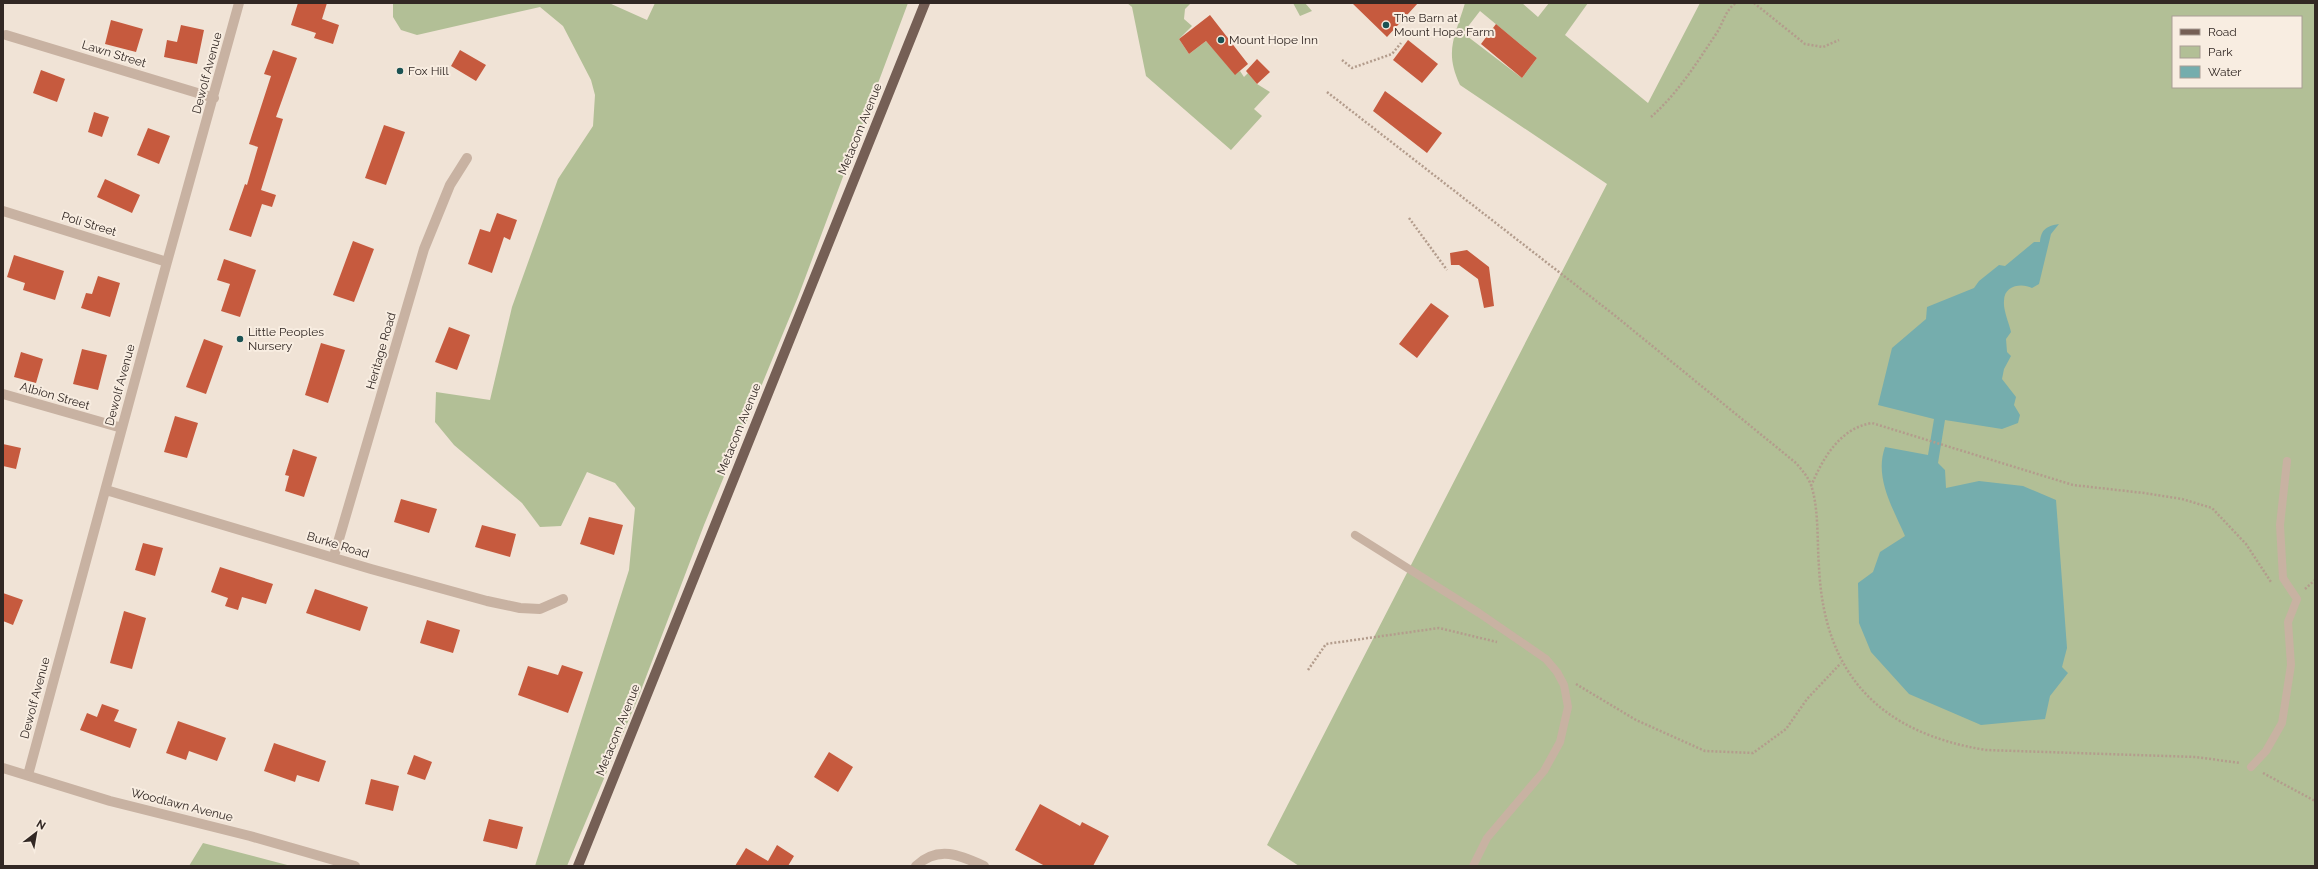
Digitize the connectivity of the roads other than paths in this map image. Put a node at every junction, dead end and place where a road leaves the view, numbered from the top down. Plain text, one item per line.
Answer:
1 (240, 3) edge
2 (925, 3) edge
3 (6, 34) dead end
4 (214, 98) junction
5 (468, 158) dead end
6 (3, 211) edge
7 (167, 262) junction
8 (3, 394) edge
9 (122, 428) junction
10 (2287, 461) dead end
11 (106, 490) junction
12 (1354, 535) dead end
13 (334, 556) junction
14 (563, 599) dead end
15 (2251, 767) road end
16 (3, 768) edge
17 (28, 775) junction
18 (355, 866) edge
19 (578, 866) edge
20 (916, 866) edge
21 (984, 866) edge
22 (1473, 866) edge

1 - 4 street, Dewolf Avenue
2 - 19 main road, Metacom Avenue
3 - 4 street, Lawn Street
4 - 7 street, Dewolf Avenue
5 - 13 street, Heritage Road
6 - 7 street, Poli Street
7 - 9 street, Dewolf Avenue
8 - 9 street, Albion Street
9 - 11 street, Dewolf Avenue
10 - 15 lane
11 - 13 street, Burke Road
11 - 17 street, Dewolf Avenue
12 - 22 lane
13 - 14 street, Burke Road
16 - 17 street, Woodlawn Avenue
17 - 18 street, Woodlawn Avenue
20 - 21 street

